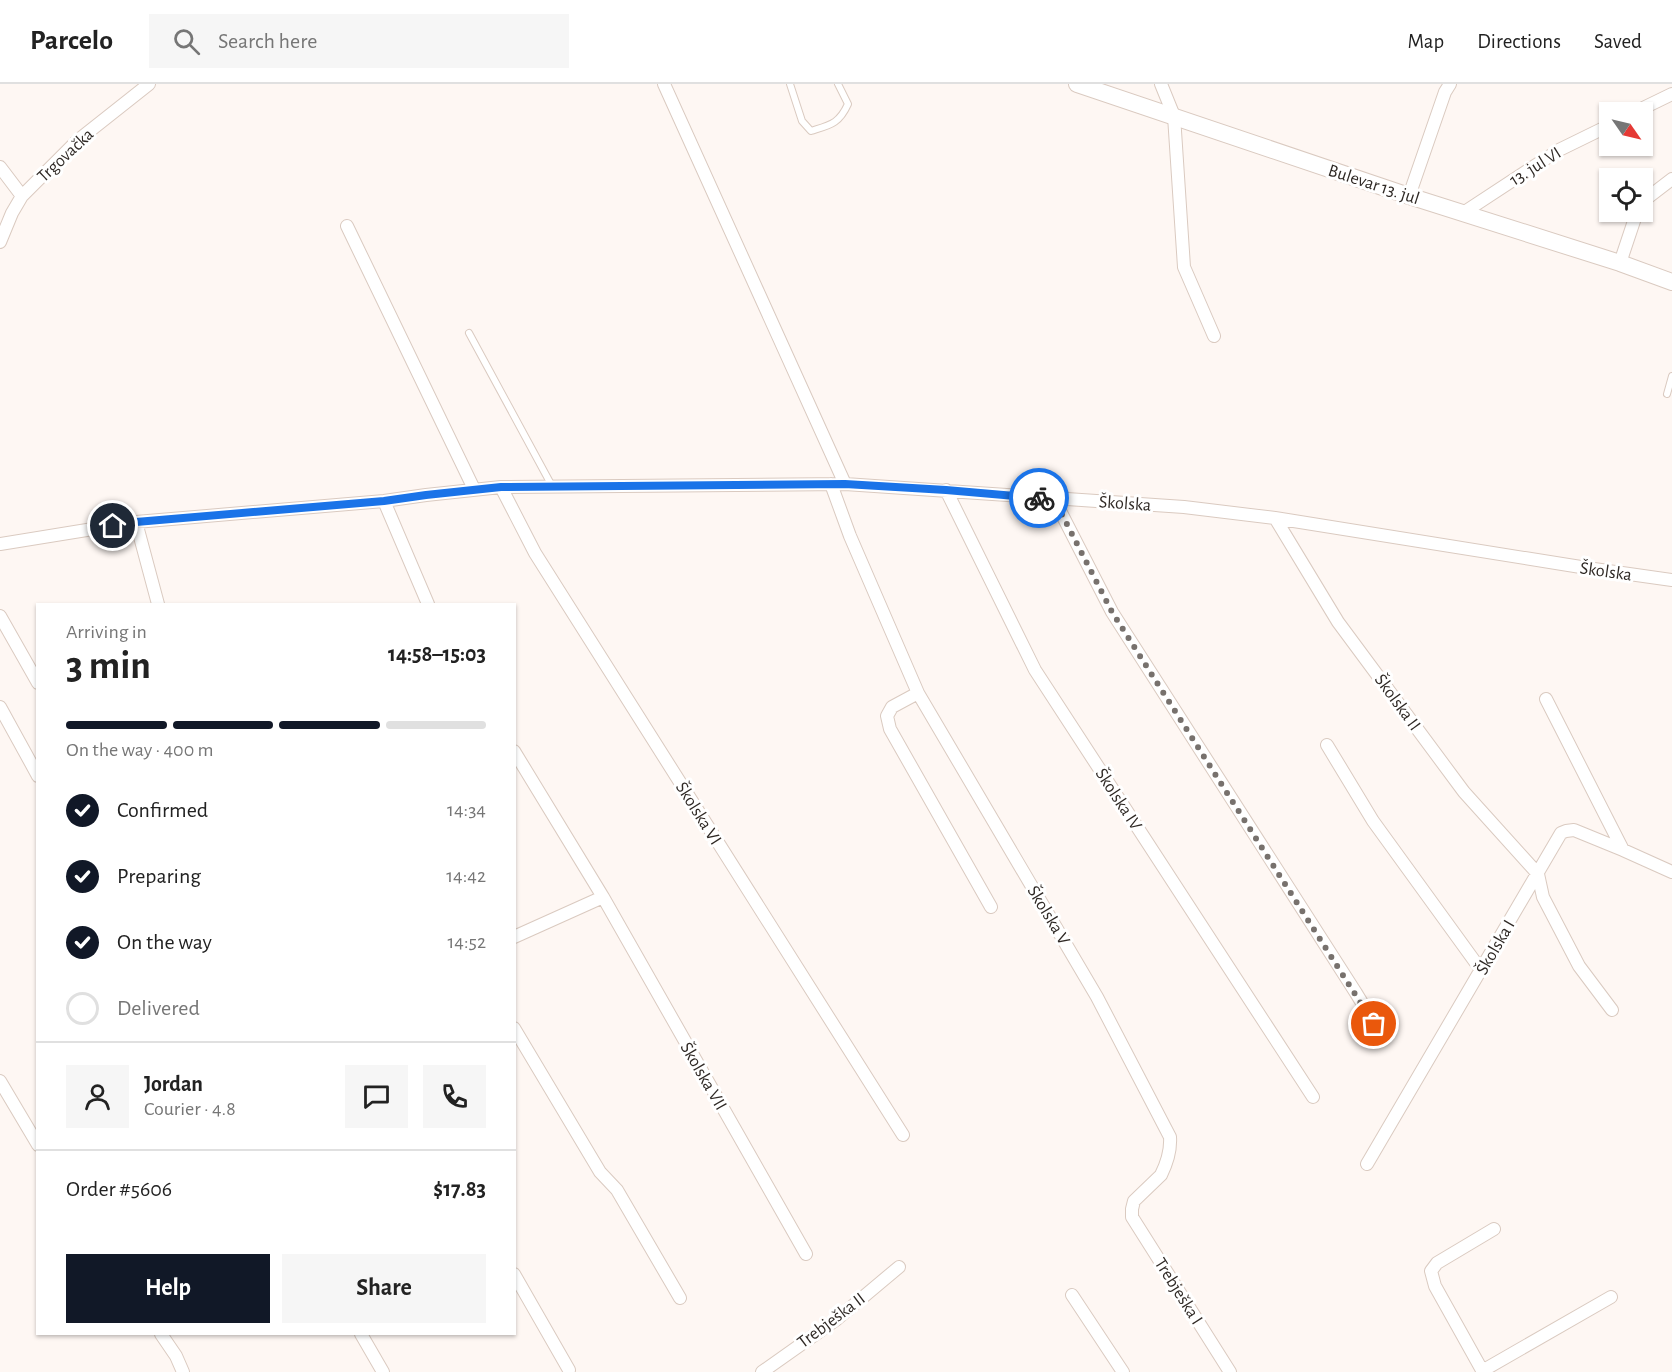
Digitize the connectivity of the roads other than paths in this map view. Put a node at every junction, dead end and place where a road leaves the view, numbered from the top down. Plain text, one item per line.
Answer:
1 (149, 84) edge
2 (664, 84) edge
3 (790, 84) edge
4 (838, 84) edge
5 (1077, 84) edge
6 (1161, 84) edge
7 (1450, 84) edge
8 (1672, 94) edge
9 (1653, 103) edge
10 (1174, 116) junction
11 (1599, 130) edge
12 (0, 166) edge
13 (1672, 179) edge
14 (1653, 194) edge
15 (22, 196) junction
16 (1409, 196) junction
17 (1463, 213) junction
18 (1634, 222) edge
19 (347, 226) dead end
20 (0, 242) edge
21 (1620, 263) junction
22 (1672, 282) edge
23 (469, 333) dead end
24 (1214, 336) dead end
25 (1672, 376) edge
26 (1667, 394) dead end
27 (831, 484) junction
28 (845, 484) junction
29 (552, 486) junction
30 (501, 487) junction
31 (474, 489) junction
32 (946, 490) junction
33 (1054, 499) junction
34 (384, 501) junction
35 (1275, 518) junction
36 (136, 522) junction
37 (0, 544) edge
38 (1672, 579) edge
39 (158, 603) edge
40 (428, 603) edge
41 (0, 616) edge
42 (36, 679) edge
43 (918, 693) junction
44 (1546, 699) dead end
45 (0, 707) edge
46 (1327, 745) dead end
47 (516, 755) edge
48 (36, 772) edge
49 (1623, 850) junction
50 (1672, 872) edge
51 (1538, 874) junction
52 (603, 897) junction
53 (991, 907) dead end
54 (516, 936) edge
55 (1481, 970) junction
56 (1612, 1010) dead end
57 (516, 1031) edge
58 (1384, 1039) dead end
59 (0, 1082) edge
60 (1312, 1097) dead end
61 (903, 1135) dead end
62 (36, 1142) edge
63 (1367, 1164) dead end
64 (1132, 1209) joint
65 (1494, 1229) dead end
66 (806, 1254) dead end
67 (899, 1267) dead end
68 (516, 1277) edge
69 (1072, 1295) dead end
70 (1611, 1297) dead end
71 (680, 1298) dead end
72 (162, 1335) edge
73 (363, 1335) edge
74 (569, 1370) dead end
75 (183, 1372) edge
76 (383, 1372) edge
77 (762, 1372) edge
78 (1123, 1372) edge
79 (1230, 1372) edge
80 (1482, 1372) edge

1 - 15 street, Trgovačka
2 - 28 street
3 - 4 lane
5 - 10 street, Bulevar 13. jul
6 - 10 street
7 - 16 street
8 - 9 street
10 - 16 street, Bulevar 13. jul
10 - 24 street
11 - 17 street, 13. jul VI
12 - 15 street
13 - 14 street
15 - 20 street, Trgovačka
16 - 17 street, Bulevar 13. jul
17 - 21 street, Bulevar 13. jul
18 - 21 street
19 - 31 street
21 - 22 street, Bulevar 13. jul
23 - 29 lane
25 - 26 lane
27 - 28 street, Školska
27 - 29 street, Školska
27 - 43 street, Školska V
28 - 32 street, Školska
29 - 30 street, Školska
30 - 31 street, Školska
30 - 61 street, Školska VI
31 - 34 street, Školska
32 - 33 street, Školska
32 - 60 street, Školska IV
33 - 35 street, Školska
33 - 58 street
34 - 36 street, Školska
34 - 40 street
35 - 38 street, Školska
35 - 51 street, Školska II
36 - 37 street, Školska
36 - 39 street
41 - 42 street
43 - 53 street
43 - 64 street, Školska V
44 - 49 street
45 - 48 street
46 - 55 street
47 - 52 street, Školska VII
49 - 50 street, Školska I
49 - 51 street, Školska I
51 - 55 street, Školska I
51 - 56 street
52 - 54 street
52 - 66 street, Školska VII
55 - 63 street, Školska I
57 - 71 street
59 - 62 street
64 - 79 street, Trebješka I
65 - 80 street
67 - 77 street, Trebješka II
68 - 74 street
69 - 78 street
70 - 80 street
72 - 75 street
73 - 76 street

